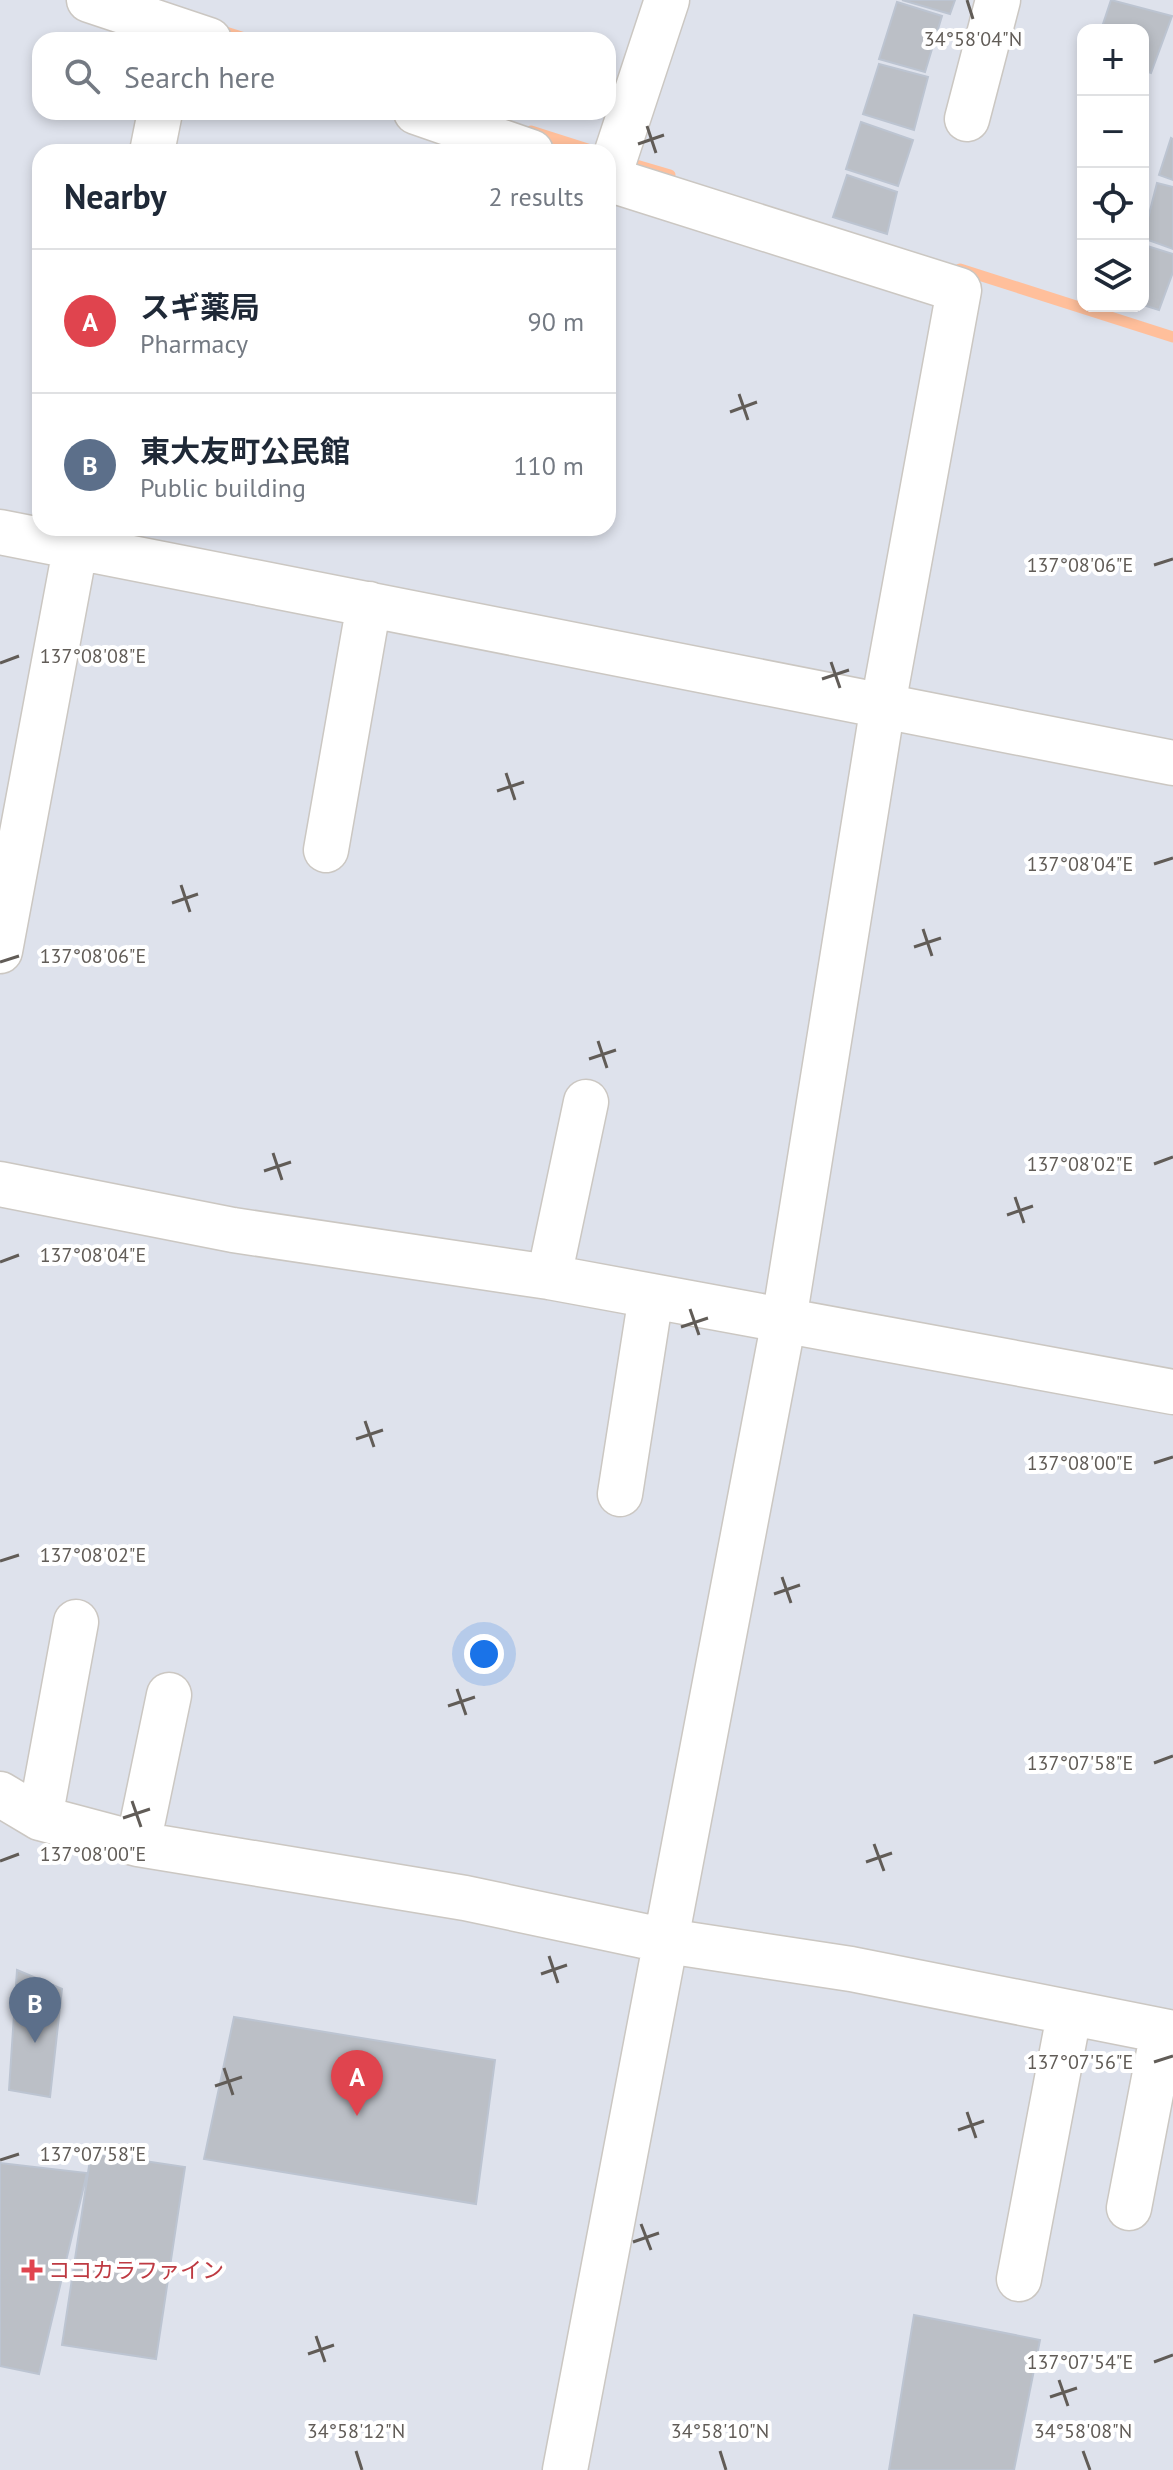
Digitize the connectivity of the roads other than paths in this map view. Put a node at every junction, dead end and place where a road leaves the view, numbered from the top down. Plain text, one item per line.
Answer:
1 (89, 0) edge
2 (667, 0) edge
3 (998, 0) edge
4 (175, 32) edge
5 (967, 119) dead end
6 (158, 120) edge
7 (439, 120) edge
8 (154, 144) edge
9 (508, 144) edge
10 (616, 155) edge
11 (616, 182) edge
12 (0, 532) edge
13 (32, 534) edge
14 (77, 537) edge
15 (369, 604) junction
16 (883, 705) junction
17 (17, 761) edge
18 (1173, 763) edge
19 (326, 850) dead end
20 (0, 951) edge
21 (586, 1102) dead end
22 (0, 1184) edge
23 (549, 1277) junction
24 (651, 1296) junction
25 (784, 1320) junction
26 (1173, 1392) edge
27 (620, 1494) dead end
28 (76, 1622) dead end
29 (169, 1695) dead end
30 (0, 1794) edge
31 (40, 1818) junction
32 (138, 1844) junction
33 (667, 1941) junction
34 (1069, 2015) junction
35 (1168, 2032) edge
36 (1129, 2208) dead end
37 (1019, 2279) dead end
38 (565, 2470) edge

1 - 4 street
2 - 10 street
3 - 5 street
6 - 8 street
7 - 9 street
11 - 16 street
12 - 13 street
14 - 15 street
14 - 17 street
15 - 16 street
15 - 19 street
16 - 18 street
16 - 25 street
17 - 20 street
21 - 23 street
22 - 23 street
23 - 24 street
24 - 25 street
24 - 27 street
25 - 26 street
25 - 33 street
28 - 31 street
29 - 32 street
30 - 31 street
31 - 32 street
32 - 33 street
33 - 34 street
33 - 38 street
34 - 35 street
34 - 37 street
35 - 36 street

